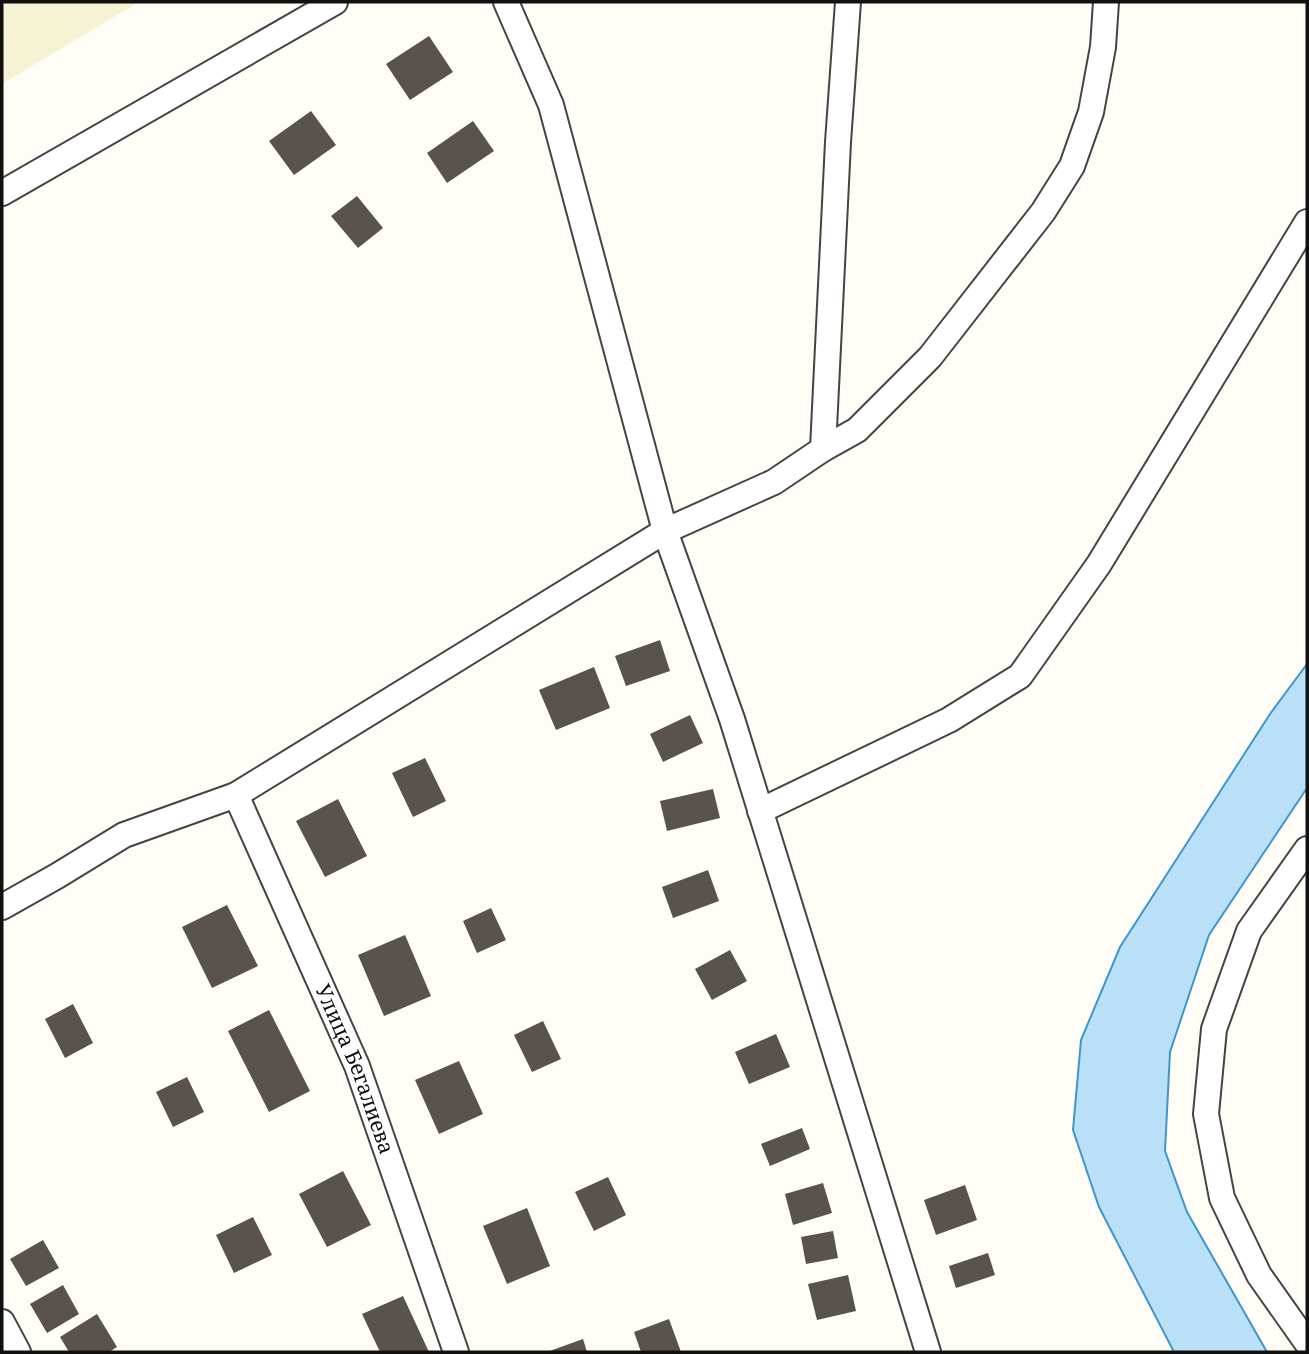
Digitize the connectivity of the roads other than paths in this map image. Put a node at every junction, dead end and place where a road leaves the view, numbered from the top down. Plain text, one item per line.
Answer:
1 (334, 2) edge
2 (506, 2) edge
3 (848, 2) edge
4 (1106, 2) edge
5 (2, 193) edge
6 (1307, 222) edge
7 (823, 449) junction
8 (665, 531) junction
9 (236, 794) junction
10 (760, 810) junction
11 (1307, 849) edge
12 (2, 907) edge
13 (2, 1322) edge
14 (1307, 1343) edge
15 (18, 1352) edge
16 (456, 1352) edge
17 (928, 1352) edge

1 - 5 street
2 - 8 street
3 - 7 street
4 - 7 street
6 - 10 street
7 - 8 street
8 - 9 street
8 - 10 street
9 - 12 street
9 - 16 street, Улица Бегалиева
10 - 17 street
11 - 14 street
13 - 15 street

